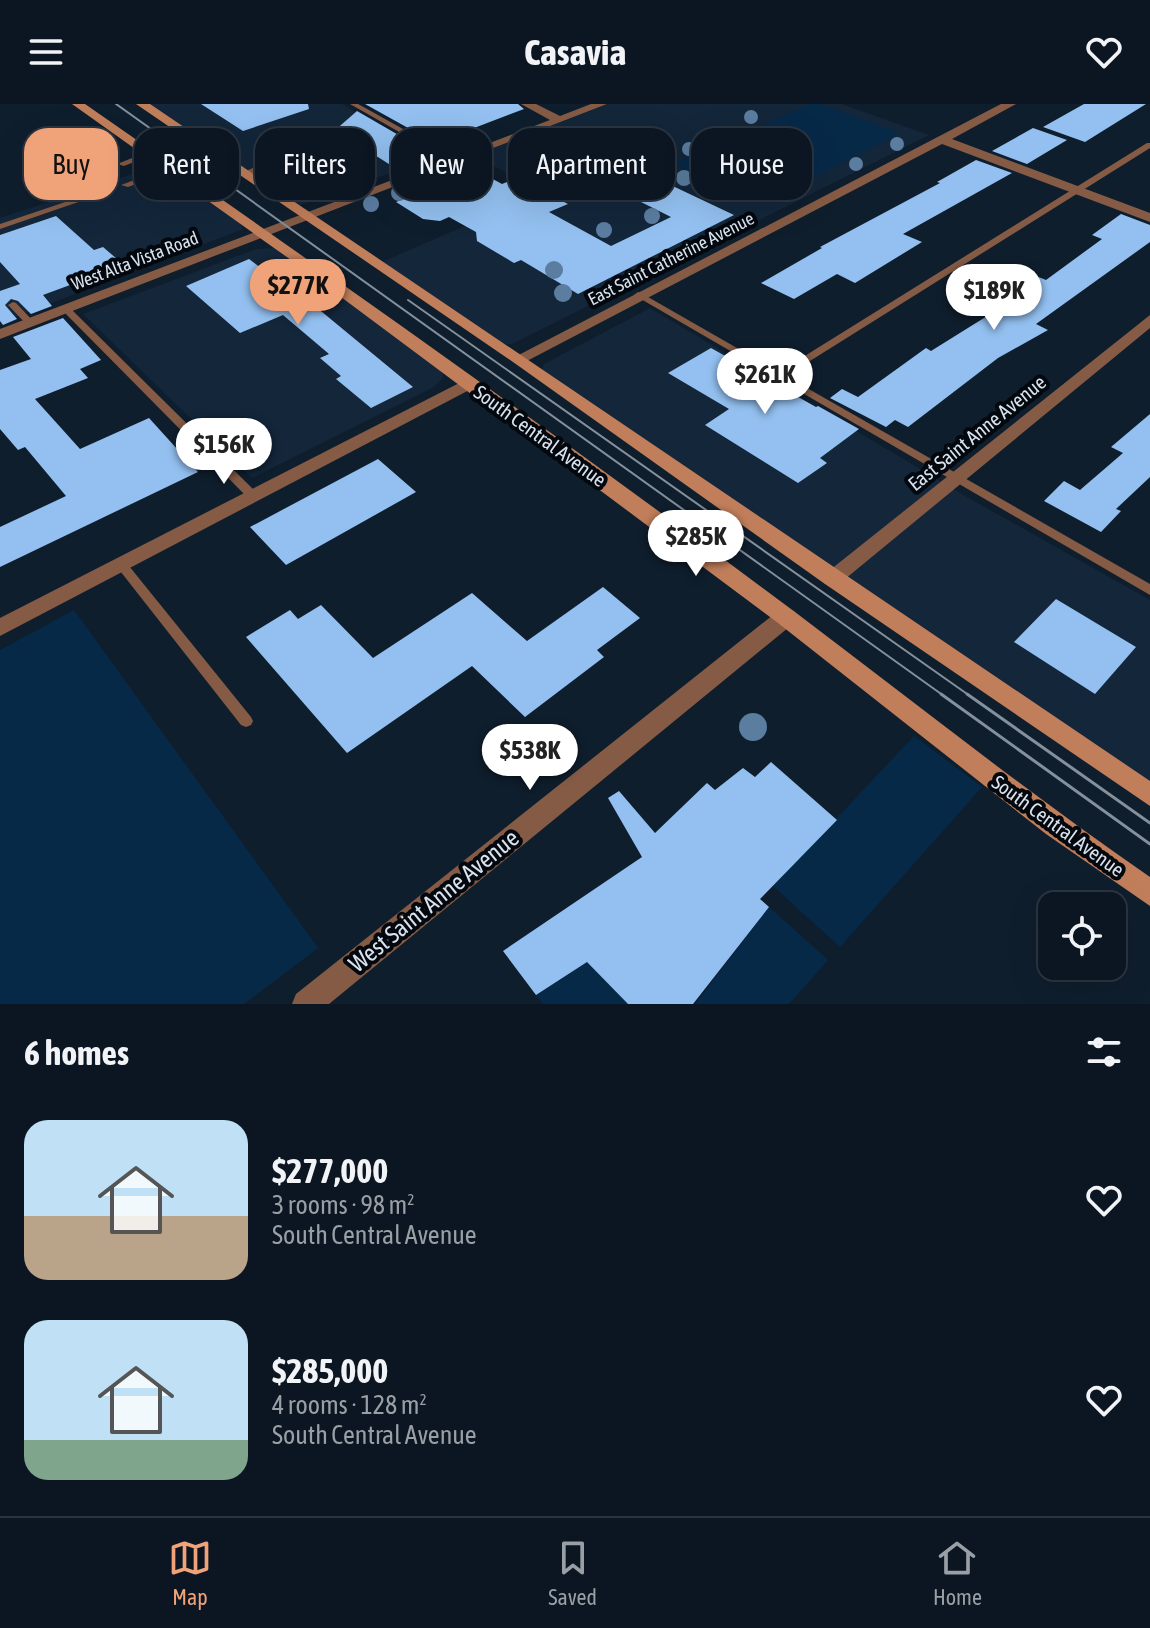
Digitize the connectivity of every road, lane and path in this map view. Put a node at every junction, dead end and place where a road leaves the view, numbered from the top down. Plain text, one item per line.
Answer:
1 (78, 104) edge
2 (142, 104) edge
3 (353, 104) edge
4 (527, 104) edge
5 (601, 104) edge
6 (1010, 104) edge
7 (560, 120) junction
8 (397, 128) edge
9 (943, 140) junction
10 (134, 145) edge
11 (1150, 145) edge
12 (492, 146) edge
13 (134, 160) edge
14 (121, 164) dead end
15 (255, 169) edge
16 (245, 173) junction
17 (134, 182) edge
18 (125, 185) dead end
19 (391, 185) edge
20 (1078, 191) junction
21 (80, 200) edge
22 (213, 200) edge
23 (308, 217) junction
24 (1150, 218) edge
25 (0, 227) edge
26 (262, 234) junction
27 (638, 295) junction
28 (13, 305) dead end
29 (66, 309) junction
30 (1150, 320) edge
31 (30, 323) junction
32 (0, 334) edge
33 (519, 359) junction
34 (779, 376) junction
35 (469, 383) junction
36 (956, 479) junction
37 (252, 495) junction
38 (121, 564) junction
39 (832, 579) junction
40 (1150, 590) edge
41 (786, 617) junction
42 (0, 628) edge
43 (246, 721) dead end
44 (1150, 795) edge
45 (1150, 893) edge
46 (306, 1004) edge

1 - 10 main road, South Central Avenue
2 - 16 main road
3 - 8 lane
4 - 7 street
5 - 7 street, West Alta Vista Road
6 - 9 street, East Saint Catherine Avenue
7 - 12 street, West Alta Vista Road
9 - 20 street
9 - 27 street, East Saint Catherine Avenue
11 - 20 lane
13 - 14 lane
15 - 16 lane
16 - 23 main road
17 - 18 lane
19 - 23 street, West Alta Vista Road
20 - 24 street
20 - 34 lane
21 - 25 lane
22 - 26 main road, South Central Avenue
23 - 26 street, West Alta Vista Road
23 - 33 main road
26 - 29 street, West Alta Vista Road
26 - 35 main road, South Central Avenue
27 - 33 street, East Saint Catherine Avenue
27 - 34 lane
28 - 31 lane
29 - 31 street, West Alta Vista Road
29 - 37 lane
30 - 36 street, East Saint Anne Avenue
31 - 32 street, West Alta Vista Road
33 - 39 main road
34 - 36 lane
35 - 37 street
35 - 41 main road, South Central Avenue
36 - 39 street, East Saint Anne Avenue
36 - 40 lane
37 - 38 street
38 - 42 street
38 - 43 lane
39 - 44 main road
41 - 45 main road, South Central Avenue
41 - 46 street, West Saint Anne Avenue

